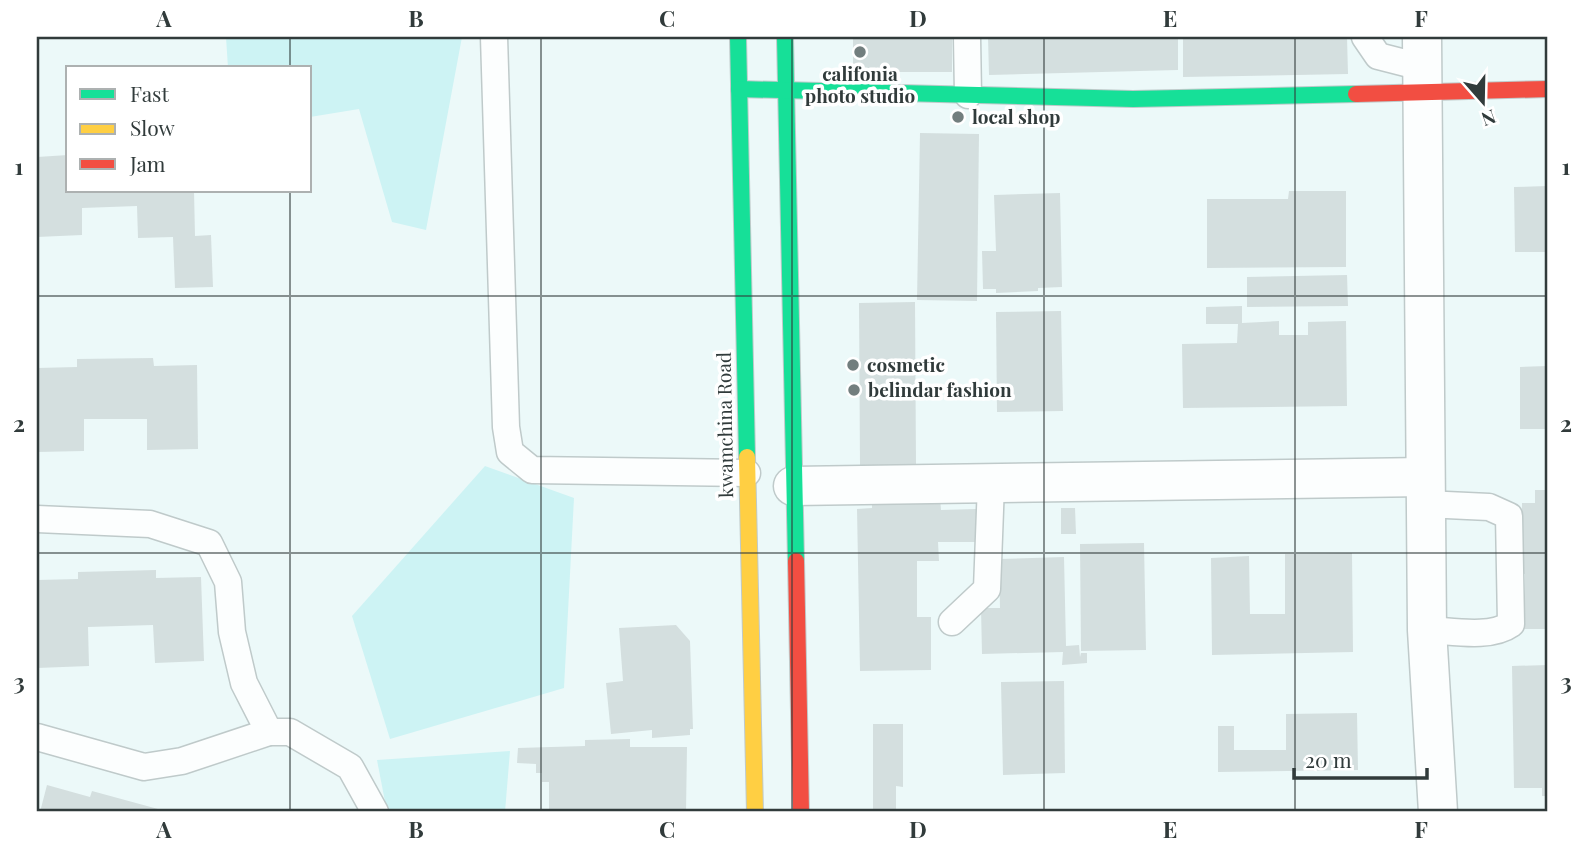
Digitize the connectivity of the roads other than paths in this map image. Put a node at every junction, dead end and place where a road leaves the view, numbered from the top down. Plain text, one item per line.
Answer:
1 (494, 37) edge
2 (738, 37) edge
3 (785, 37) edge
4 (967, 37) edge
5 (1365, 37) edge
6 (1421, 64) edge
7 (738, 89) junction
8 (1548, 89) edge
9 (785, 90) junction
10 (968, 95) junction
11 (747, 473) junction
12 (991, 484) junction
13 (793, 486) junction
14 (1425, 491) junction
15 (37, 519) edge
16 (952, 622) dead end
17 (1427, 630) junction
18 (269, 732) junction
19 (37, 737) edge
20 (375, 812) edge
21 (755, 812) edge
22 (801, 812) edge
23 (1438, 812) edge

1 - 11 lane
2 - 7 main road, kwamchina Road
3 - 9 main road
4 - 10 lane
5 - 6 lane
6 - 8 main road
6 - 10 main road
6 - 14 street
7 - 9 main road
7 - 11 main road, kwamchina Road
9 - 10 main road
9 - 13 main road
11 - 21 main road, kwamchina Road
12 - 13 street
12 - 14 street
12 - 16 lane
13 - 22 main road
14 - 17 street
14 - 17 lane
15 - 18 lane
17 - 23 street
18 - 19 lane
18 - 20 lane

